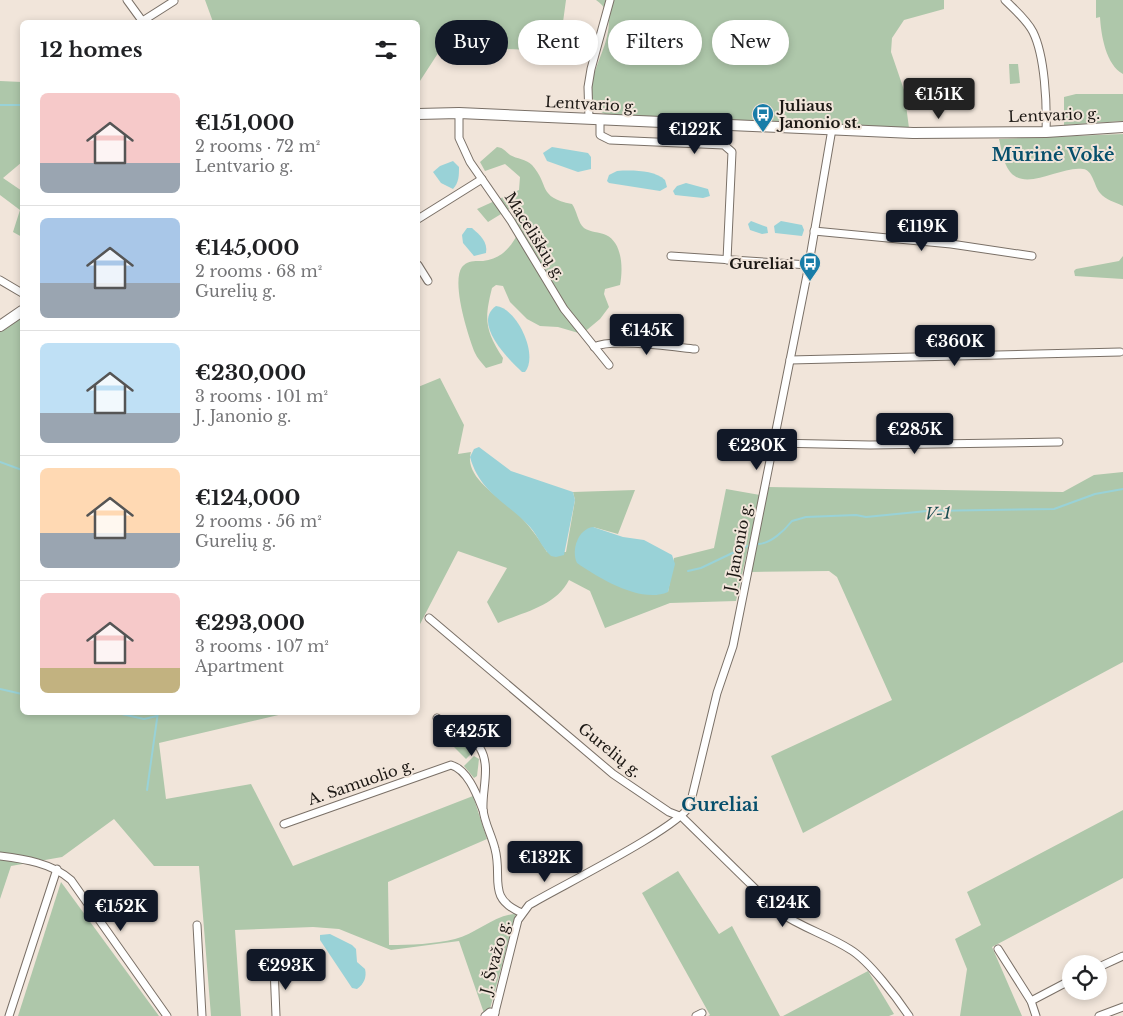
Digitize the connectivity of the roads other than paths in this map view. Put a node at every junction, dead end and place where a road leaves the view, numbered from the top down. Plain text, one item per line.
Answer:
1 (128, 0) edge
2 (610, 0) edge
3 (1005, 0) edge
4 (174, 2) dead end
5 (141, 20) edge
6 (145, 20) edge
7 (459, 112) junction
8 (420, 114) edge
9 (594, 119) junction
10 (1123, 127) edge
11 (832, 129) junction
12 (1046, 132) junction
13 (482, 179) junction
14 (420, 218) edge
15 (814, 231) junction
16 (671, 256) dead end
17 (1032, 256) dead end
18 (727, 260) junction
19 (809, 265) junction
20 (420, 268) edge
21 (0, 280) edge
22 (428, 281) dead end
23 (20, 292) edge
24 (20, 312) edge
25 (0, 326) edge
26 (594, 347) junction
27 (695, 349) dead end
28 (1120, 352) dead end
29 (790, 360) junction
30 (609, 365) dead end
31 (1059, 442) dead end
32 (774, 443) junction
33 (429, 618) dead end
34 (437, 718) dead end
35 (483, 810) junction
36 (682, 817) junction
37 (284, 824) dead end
38 (0, 856) edge
39 (57, 869) junction
40 (522, 913) junction
41 (197, 925) dead end
42 (998, 948) dead end
43 (1123, 956) edge
44 (1107, 963) edge
45 (274, 967) dead end
46 (1062, 985) edge
47 (1031, 1002) junction
48 (1123, 1007) edge
49 (495, 1014) edge
50 (9, 1016) edge
51 (167, 1016) edge
52 (202, 1016) edge
53 (276, 1016) edge
54 (485, 1016) edge
55 (909, 1016) edge
56 (1036, 1016) edge
57 (1099, 1016) edge

1 - 5 street
2 - 9 street
3 - 12 street
4 - 6 street
7 - 8 main road, Lentvario g.
7 - 9 main road, Lentvario g.
7 - 13 street, Maceliškių g.
9 - 11 main road, Lentvario g.
9 - 18 street
10 - 12 main road, Lentvario g.
11 - 12 main road, Lentvario g.
11 - 15 street, J. Janonio g.
13 - 14 street
13 - 26 street, Maceliškių g.
15 - 17 street
15 - 19 street, J. Janonio g.
16 - 18 street
18 - 19 street
19 - 29 street, J. Janonio g.
20 - 22 street
21 - 23 street
24 - 25 main road
26 - 27 street
26 - 30 street, Maceliškių g.
28 - 29 street
29 - 32 street, J. Janonio g.
31 - 32 street
32 - 36 street, J. Janonio g.
33 - 36 street, Gurelių g.
34 - 35 street
35 - 37 street, A. Samuolio g.
35 - 40 street
36 - 40 street, J. Švažo g.
36 - 55 street, Gurelių g.
38 - 39 street
39 - 50 street
39 - 51 street
40 - 49 street, J. Švažo g.
41 - 52 street
42 - 47 street
43 - 44 street
45 - 53 street
46 - 47 street
47 - 56 street
48 - 57 street
49 - 54 street

